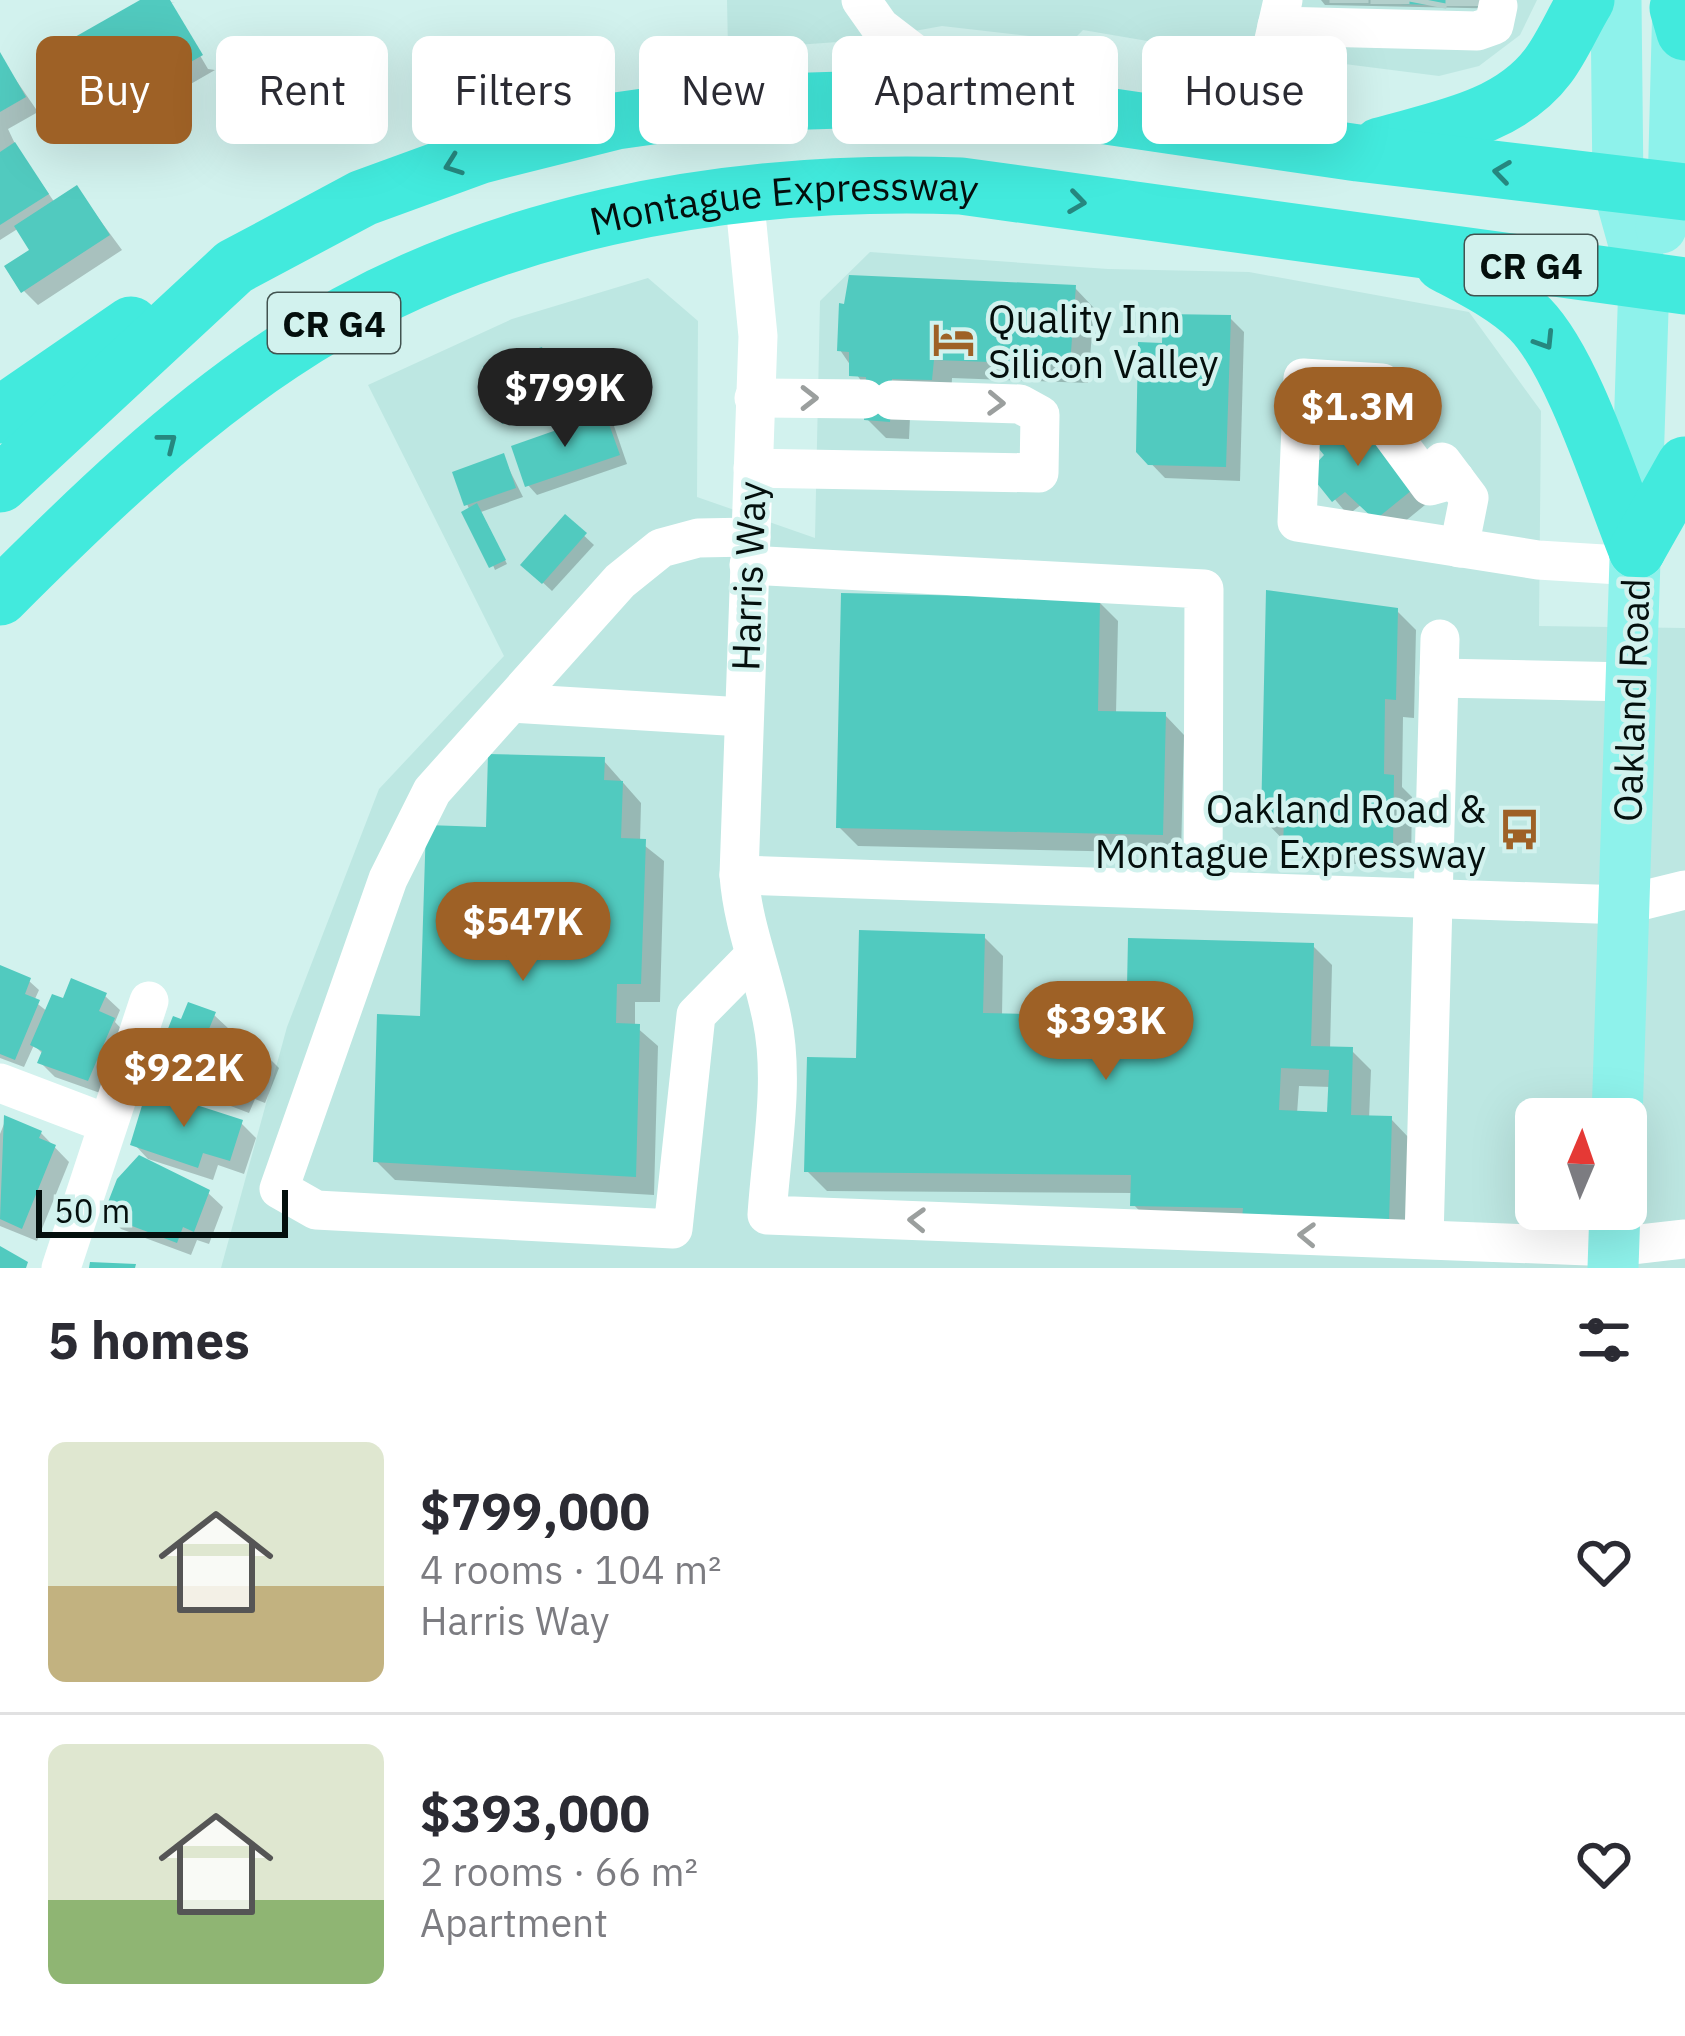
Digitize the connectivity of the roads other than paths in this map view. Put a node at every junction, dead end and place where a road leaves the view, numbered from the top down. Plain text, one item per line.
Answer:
1 (861, 0) edge
2 (1586, 0) edge
3 (1616, 0) edge
4 (1280, 13) edge
5 (1680, 13) edge
6 (1438, 16) dead end
7 (892, 36) edge
8 (832, 100) edge
9 (1303, 144) edge
10 (1358, 153) junction
11 (1658, 190) edge
12 (744, 194) junction
13 (1418, 250) junction
14 (234, 267) junction
15 (1665, 283) edge
16 (754, 398) junction
17 (0, 415) edge
18 (1685, 465) edge
19 (753, 468) junction
20 (0, 484) edge
21 (79, 518) junction
22 (1459, 548) junction
23 (750, 551) junction
24 (1636, 558) junction
25 (0, 597) edge
26 (0, 639) edge
27 (1632, 682) junction
28 (511, 703) junction
29 (742, 717) junction
30 (739, 875) junction
31 (1203, 890) junction
32 (1685, 890) edge
33 (1432, 897) junction
34 (1624, 904) junction
35 (753, 957) junction
36 (149, 1001) dead end
37 (0, 1083) edge
38 (1619, 1098) edge
39 (108, 1124) junction
40 (1424, 1239) junction
41 (1685, 1239) edge
42 (1614, 1241) edge
43 (62, 1268) edge

1 - 7 street
2 - 10 highway
3 - 11 main road
4 - 6 street
5 - 11 main road
8 -> 14 highway, CR G4
9 - 10 highway, CR G4
11 -> 10 highway, CR G4
11 - 15 main road, Oakland Road
12 -> 13 highway, Montague Expressway / CR G4
12 - 16 street, Harris Way
21 -> 12 highway, Montague Expressway / CR G4
13 - 15 highway, Montague Expressway / CR G4
13 -> 24 highway
14 - 17 highway
14 - 20 highway, CR G4
15 - 24 main road, Oakland Road
16 - 19 street, Harris Way
16 -> 19 street
18 - 24 highway
19 - 23 street, Harris Way
21 - 25 highway, Montague Expressway / CR G4
21 - 26 highway
22 - 22 street
22 - 24 street
23 - 28 street
23 - 29 street, Harris Way
23 - 31 street
24 - 27 main road, Oakland Road
27 - 33 street
27 - 34 main road, Oakland Road
28 - 29 street
28 - 35 street
29 - 30 street, Harris Way
30 - 31 street
30 - 35 street, Harris Way
31 - 33 street
32 - 34 street
33 - 34 street
33 - 40 street
34 - 38 main road, Oakland Road
40 -> 35 street, Harris Way
36 - 39 street
37 - 39 street
39 - 43 street
40 - 42 street
41 - 42 street

